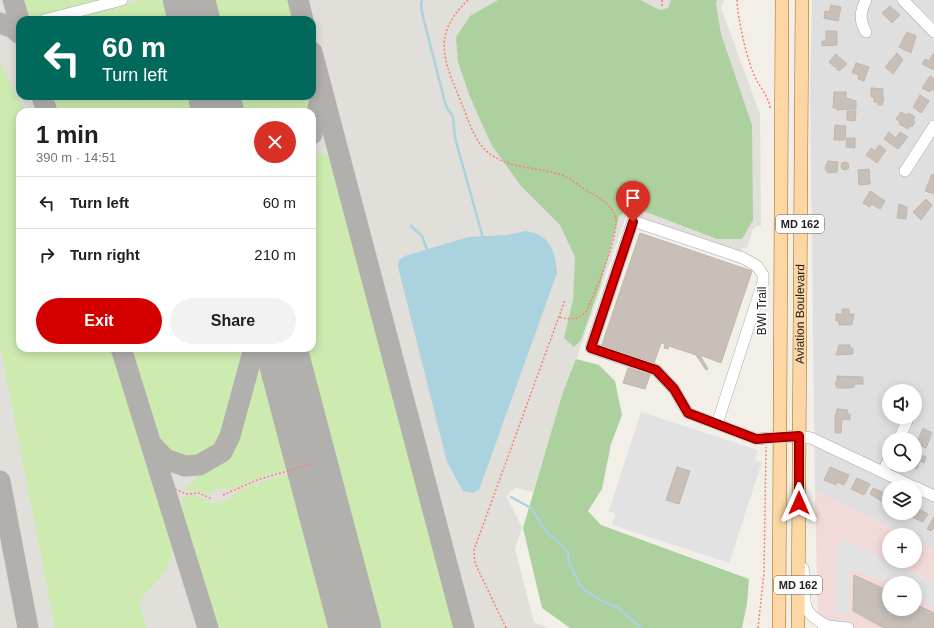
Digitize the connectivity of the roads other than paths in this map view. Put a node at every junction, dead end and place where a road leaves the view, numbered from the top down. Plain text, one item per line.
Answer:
1 (122, 0) edge
2 (782, 0) edge
3 (802, 0) edge
4 (866, 0) edge
5 (903, 0) edge
6 (60, 16) edge
7 (866, 32) dead end
8 (934, 32) edge
9 (934, 126) edge
10 (905, 171) dead end
11 (717, 424) junction
12 (799, 436) junction
13 (774, 438) junction
14 (882, 472) edge
15 (883, 472) edge
16 (900, 480) edge
17 (922, 490) edge
18 (934, 496) edge
19 (799, 543) junction
20 (826, 627) edge
21 (779, 628) edge
22 (798, 628) edge
23 (848, 628) edge

1 - 6 street
2 - 13 main road, Aviation Boulevard / MD 162
3 - 12 main road, Aviation Boulevard / MD 162
4 - 7 street
5 - 8 street
9 - 10 street
11 - 11 street
11 - 13 street
12 - 13 street
12 - 14 street
12 - 19 main road, Aviation Boulevard / MD 162
13 - 21 main road, Aviation Boulevard / MD 162
15 - 16 street
17 - 18 street
19 - 20 street
19 - 22 main road, Aviation Boulevard / MD 162
20 - 23 street

